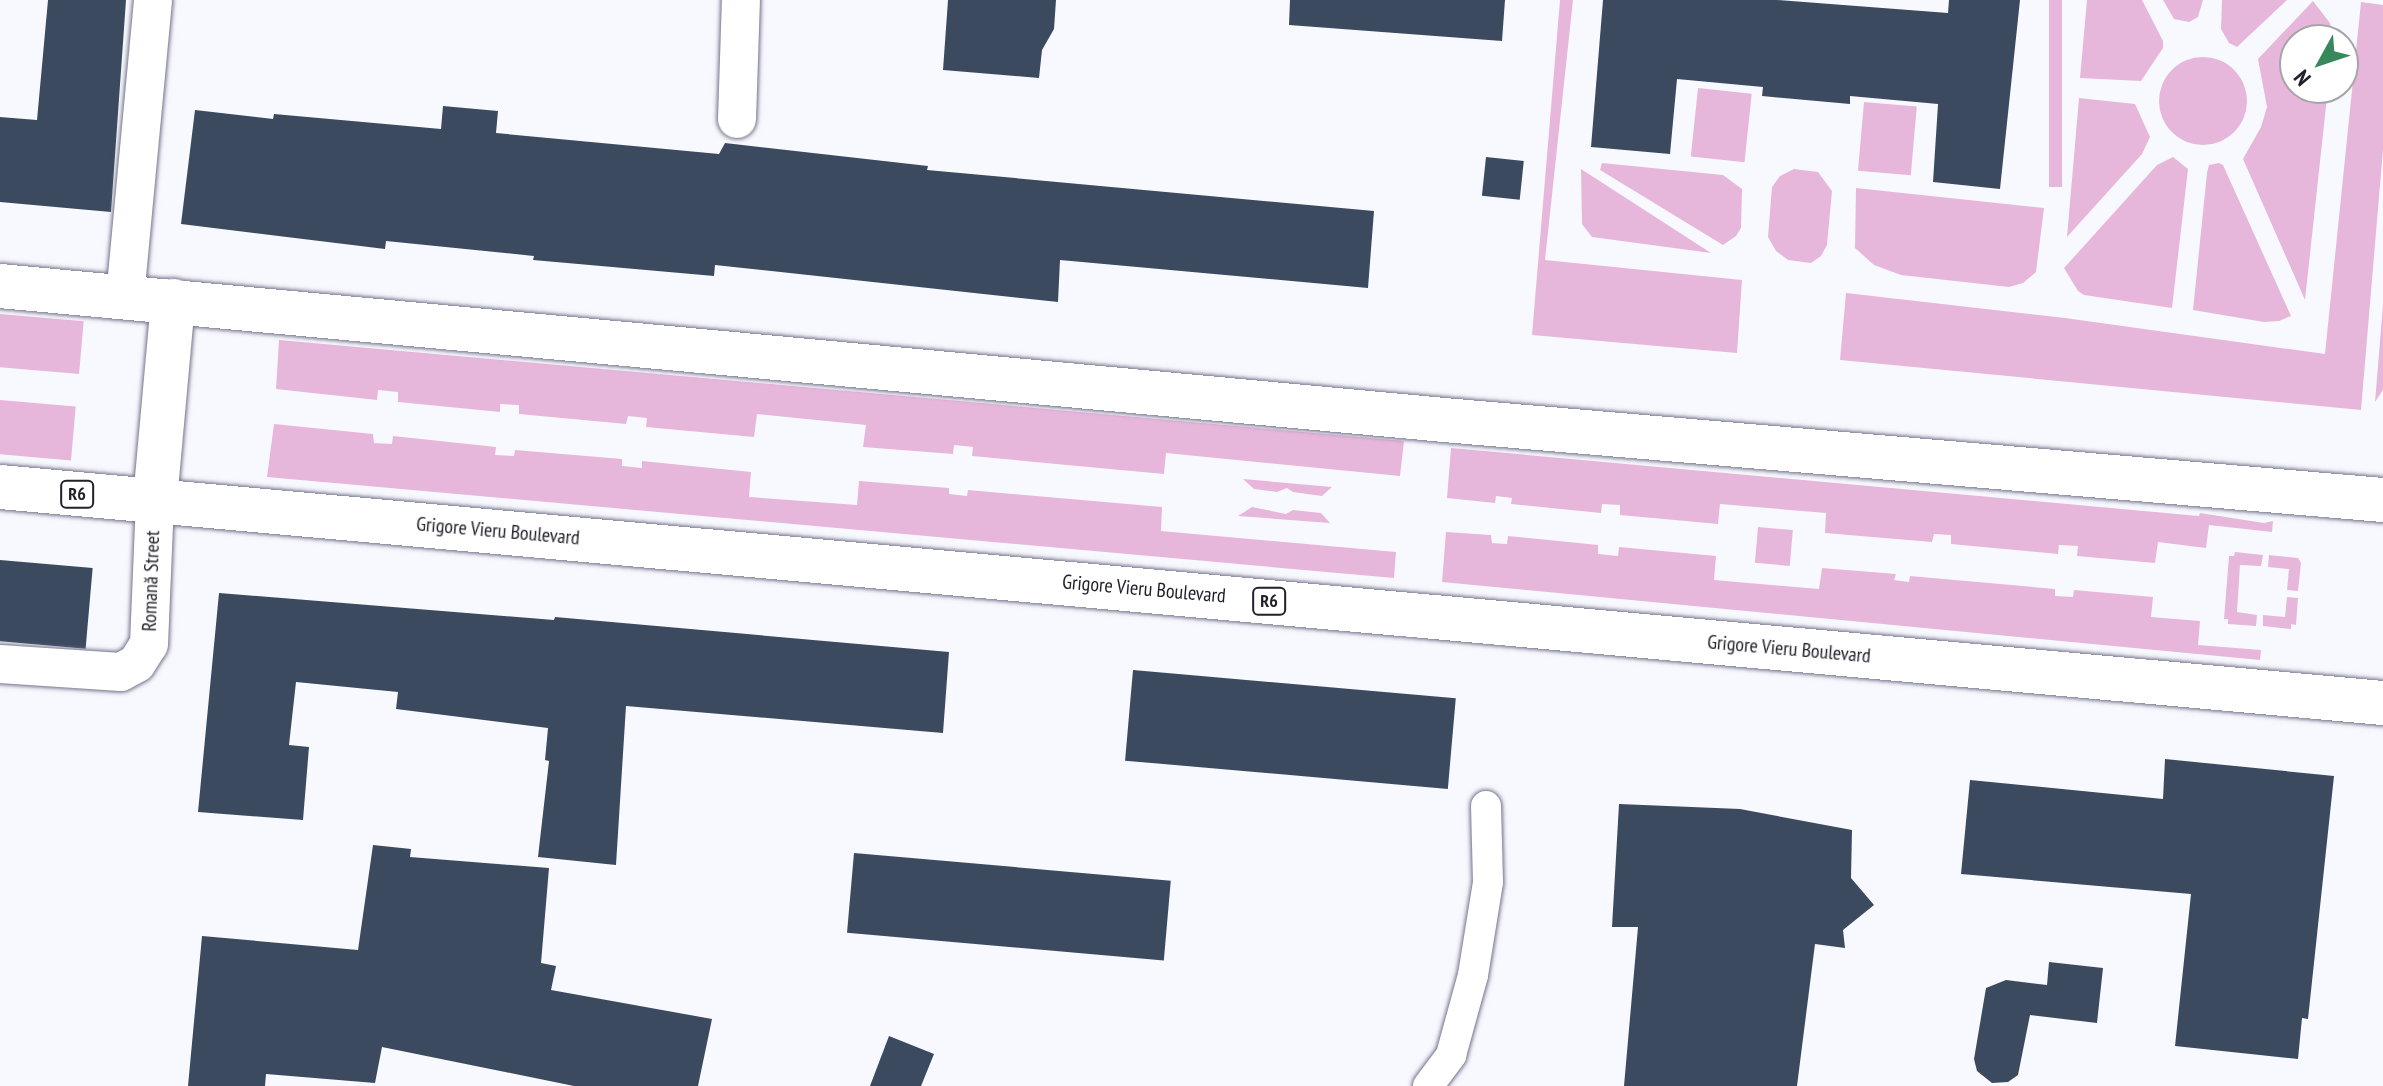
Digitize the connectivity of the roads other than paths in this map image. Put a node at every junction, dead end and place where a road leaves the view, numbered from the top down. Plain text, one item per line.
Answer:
1 (153, 0) edge
2 (741, 0) edge
3 (737, 119) dead end
4 (0, 286) edge
5 (125, 297) junction
6 (173, 301) junction
7 (0, 487) edge
8 (155, 500) junction
9 (2383, 500) edge
10 (0, 664) edge
11 (2383, 703) edge
12 (1486, 806) dead end
13 (1428, 1086) edge

1 - 5 street
2 - 3 street
4 - 5 main road
5 - 6 main road
6 - 8 main road
6 - 9 main road
7 - 8 main road, Grigore Vieru Boulevard / R6
8 - 10 street, Romană Street
8 - 11 main road, Grigore Vieru Boulevard / R6
12 - 13 street

